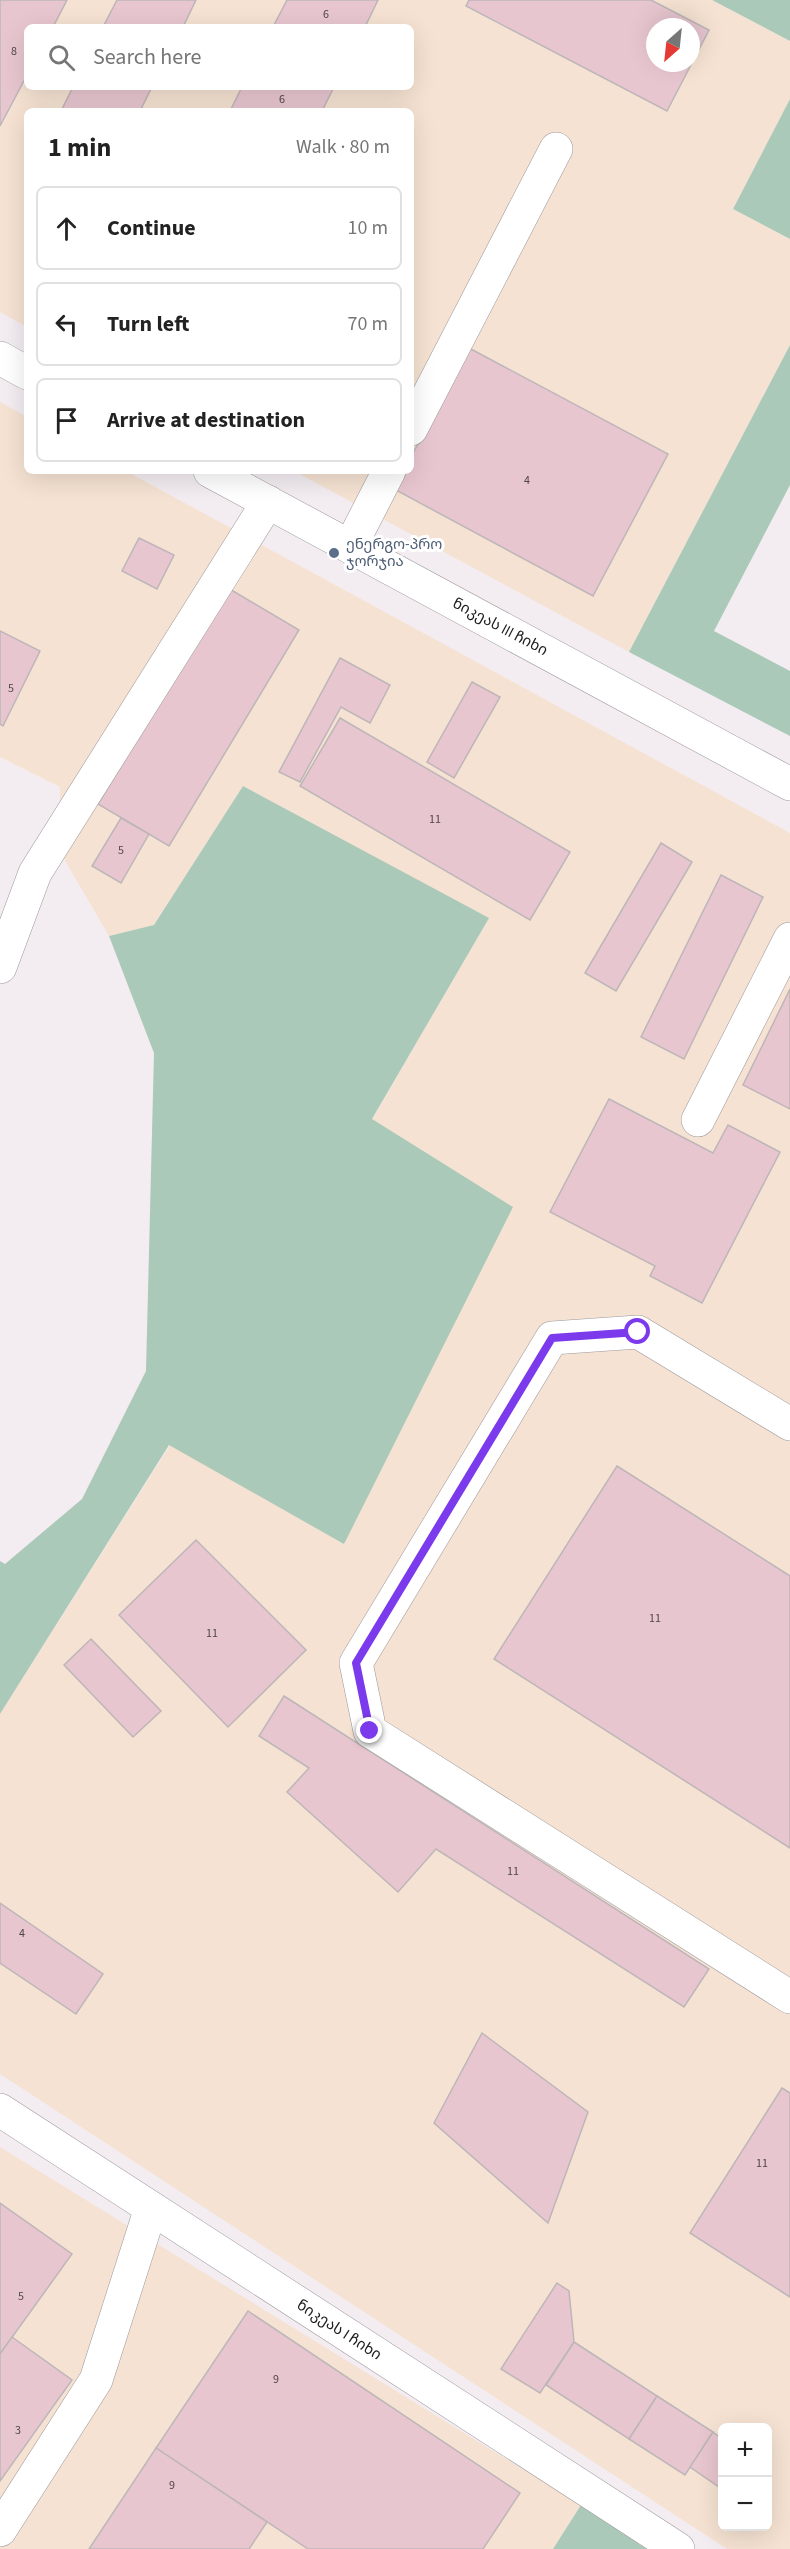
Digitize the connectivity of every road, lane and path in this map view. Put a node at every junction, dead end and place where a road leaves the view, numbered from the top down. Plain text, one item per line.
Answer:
1 (556, 149) dead end
2 (0, 358) edge
3 (24, 371) edge
4 (414, 423) edge
5 (216, 474) edge
6 (387, 474) edge
7 (268, 502) junction
8 (350, 547) junction
9 (790, 784) edge
10 (790, 939) edge
11 (0, 967) edge
12 (698, 1120) dead end
13 (790, 1424) edge
14 (790, 1997) edge
15 (0, 2110) edge
16 (151, 2208) junction
17 (0, 2529) edge
18 (678, 2549) edge

1 - 4 street
2 - 3 street
5 - 7 street, ნიკეას III ჩიხი
6 - 8 street
7 - 8 street, ნიკეას III ჩიხი
7 - 11 street
8 - 9 street, ნიკეას III ჩიხი
10 - 12 street
13 - 14 street
15 - 16 street, ნიკეას I ჩიხი
16 - 17 street
16 - 18 street, ნიკეას I ჩიხი

